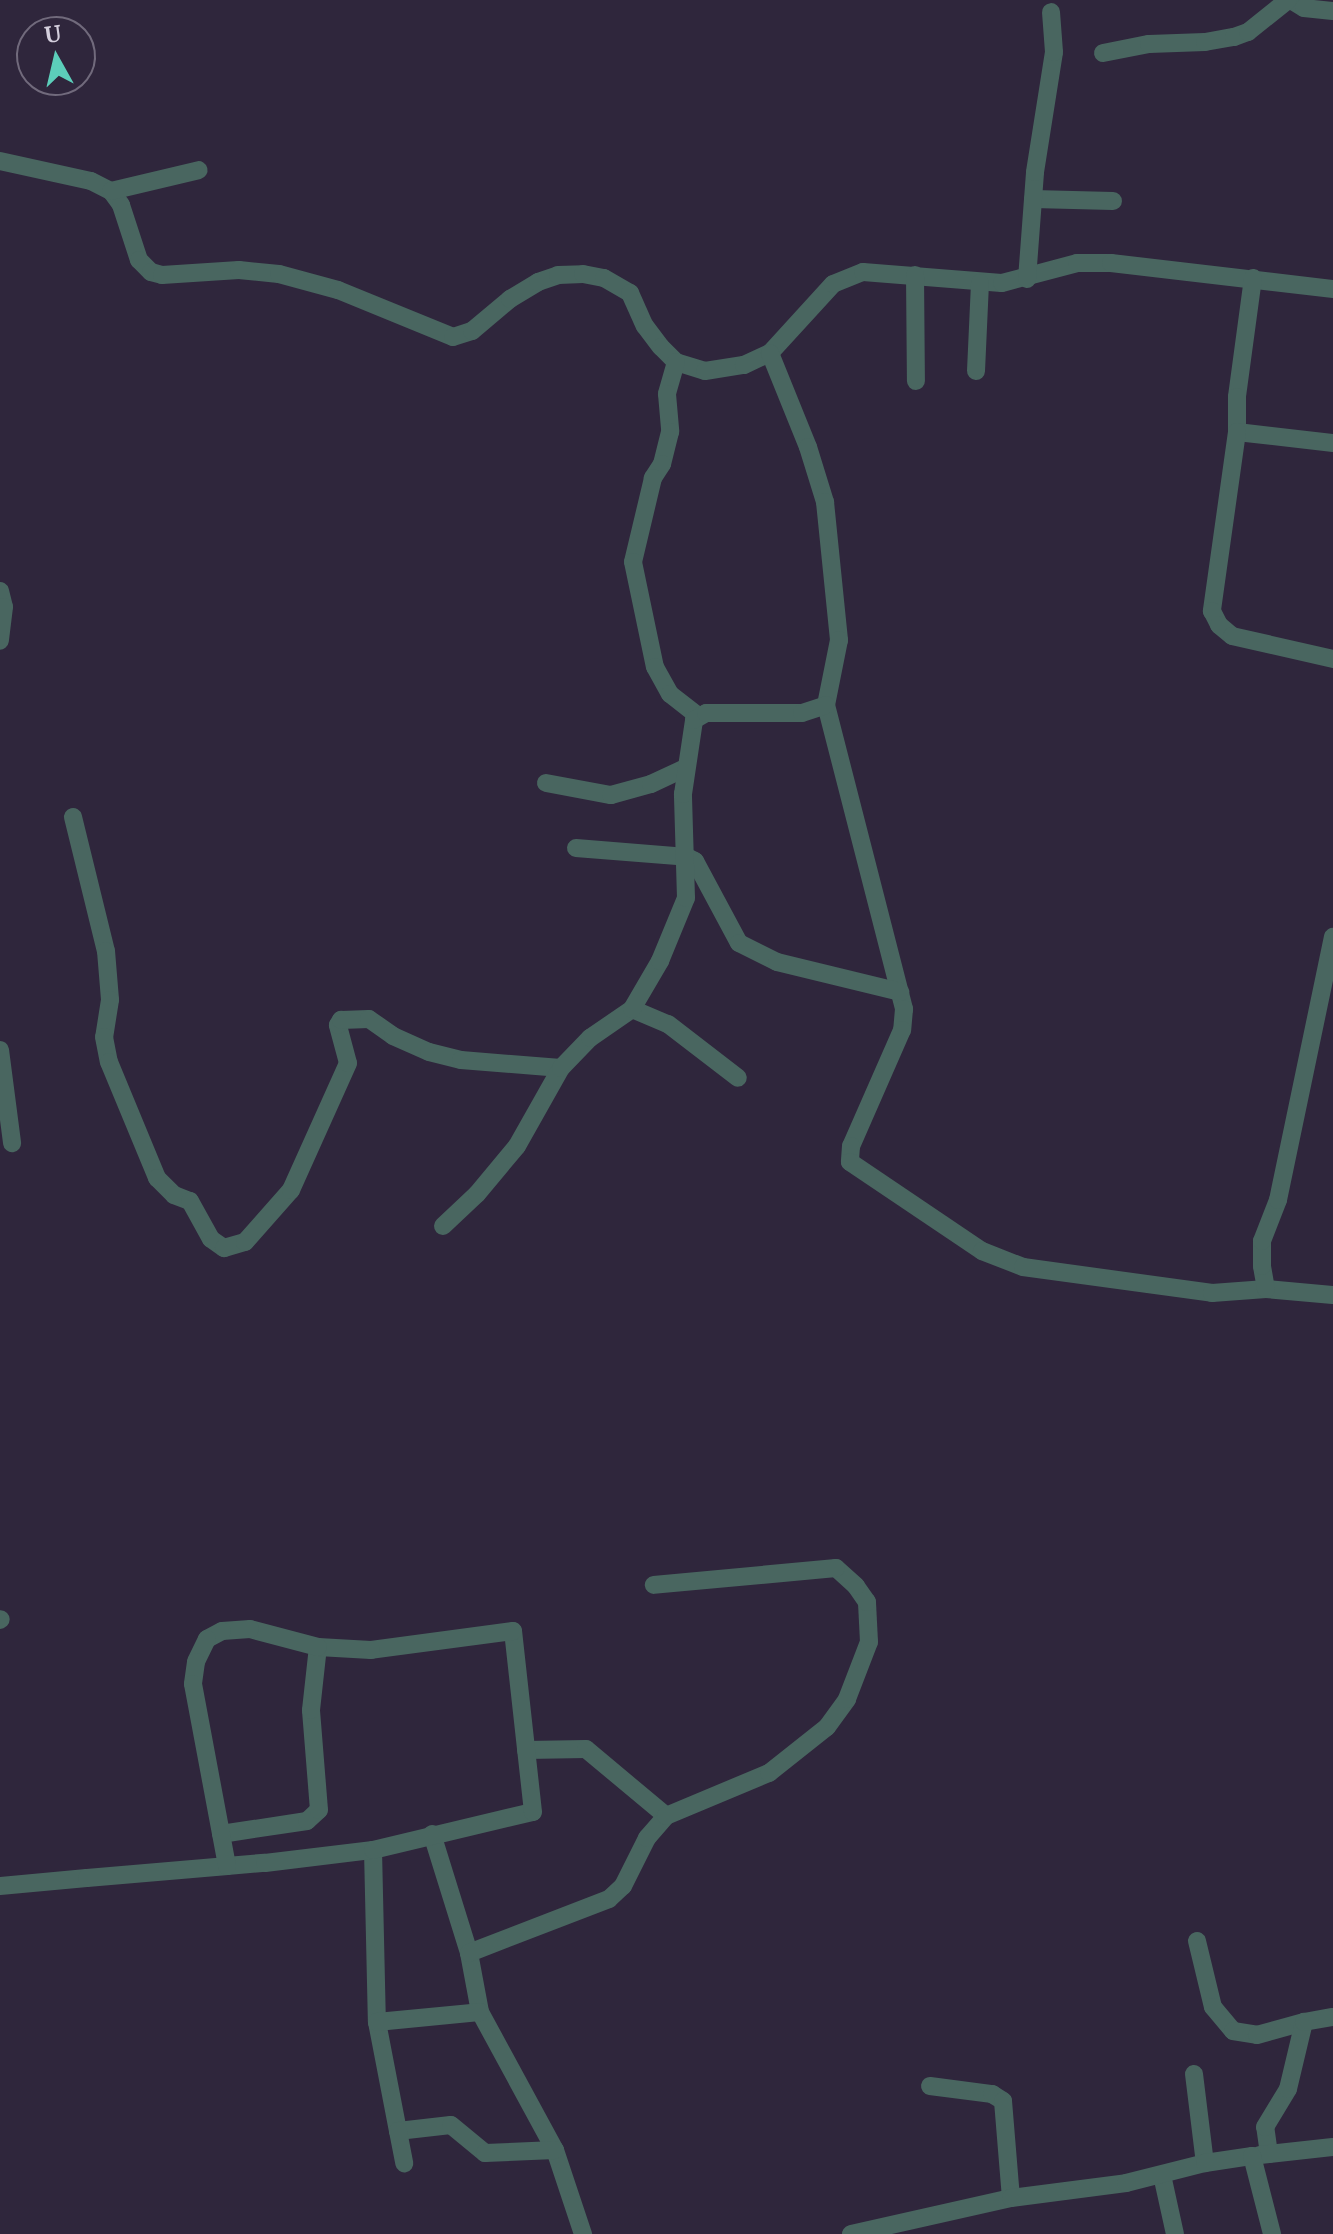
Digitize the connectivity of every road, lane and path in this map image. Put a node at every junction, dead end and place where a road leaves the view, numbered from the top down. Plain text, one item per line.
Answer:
1 (1290, 0) edge
2 (1333, 11) edge
3 (1051, 12) dead end
4 (1103, 53) dead end
5 (0, 161) edge
6 (199, 170) dead end
7 (111, 191) junction
8 (1033, 199) junction
9 (1113, 201) dead end
10 (915, 275) junction
11 (1253, 278) junction
12 (1027, 279) junction
13 (980, 283) junction
14 (1333, 289) edge
15 (770, 353) junction
16 (676, 362) junction
17 (976, 371) dead end
18 (916, 381) dead end
19 (1237, 432) junction
20 (1333, 443) edge
21 (0, 591) edge
22 (0, 641) edge
23 (1333, 659) edge
24 (826, 705) junction
25 (698, 716) junction
26 (686, 768) junction
27 (546, 783) dead end
28 (73, 817) dead end
29 (576, 848) dead end
30 (687, 857) junction
31 (1333, 937) edge
32 (900, 992) junction
33 (632, 1009) junction
34 (1325, 1017) edge
35 (0, 1050) edge
36 (561, 1068) junction
37 (738, 1078) dead end
38 (12, 1143) dead end
39 (443, 1226) dead end
40 (1266, 1289) junction
41 (1333, 1295) edge
42 (654, 1585) dead end
43 (318, 1647) junction
44 (526, 1750) junction
45 (666, 1816) junction
46 (221, 1834) junction
47 (432, 1834) junction
48 (373, 1850) junction
49 (227, 1866) junction
50 (0, 1886) edge
51 (1197, 1941) dead end
52 (469, 1953) junction
53 (480, 2012) junction
54 (1333, 2017) edge
55 (377, 2022) junction
56 (1304, 2022) junction
57 (1194, 2074) dead end
58 (930, 2086) dead end
59 (398, 2131) junction
60 (1333, 2147) edge
61 (555, 2150) junction
62 (1261, 2155) junction
63 (404, 2163) dead end
64 (1205, 2163) junction
65 (1162, 2175) junction
66 (1011, 2198) junction
67 (911, 2226) edge
68 (583, 2234) edge
69 (851, 2234) edge
70 (1175, 2234) edge
71 (1272, 2234) edge

1 - 2 street
1 - 4 street
3 - 8 street
5 - 7 street
6 - 7 street
7 - 16 street
8 - 9 street
8 - 12 street
10 - 13 street
10 - 15 street
10 - 18 street
11 - 12 street
11 - 14 street
11 - 19 street
12 - 13 street
13 - 17 street
15 - 16 street
15 - 24 street
16 - 25 street
19 - 20 street
19 - 23 street
21 - 22 street
24 - 25 street
24 - 32 street
25 - 26 street
26 - 27 street
26 - 30 street
28 - 36 street
29 - 30 street
30 - 32 street
30 - 33 street
31 - 34 street
32 - 40 street
33 - 36 street
33 - 37 street
34 - 40 street
35 - 38 street
36 - 39 street
40 - 41 street
42 - 45 street
43 - 44 street
43 - 46 street
43 - 46 street
44 - 45 street
44 - 47 street
45 - 52 street
46 - 49 street
47 - 48 street
47 - 52 street
48 - 49 street
48 - 55 street
49 - 50 street
51 - 56 street
52 - 53 street
53 - 55 street
53 - 61 street
54 - 56 street
55 - 59 street
56 - 62 street
57 - 64 street
58 - 66 street
59 - 61 street
59 - 63 street
60 - 62 street
61 - 68 street
62 - 64 street
62 - 71 street
64 - 65 street
65 - 66 street
65 - 70 street
66 - 67 street
67 - 69 street

